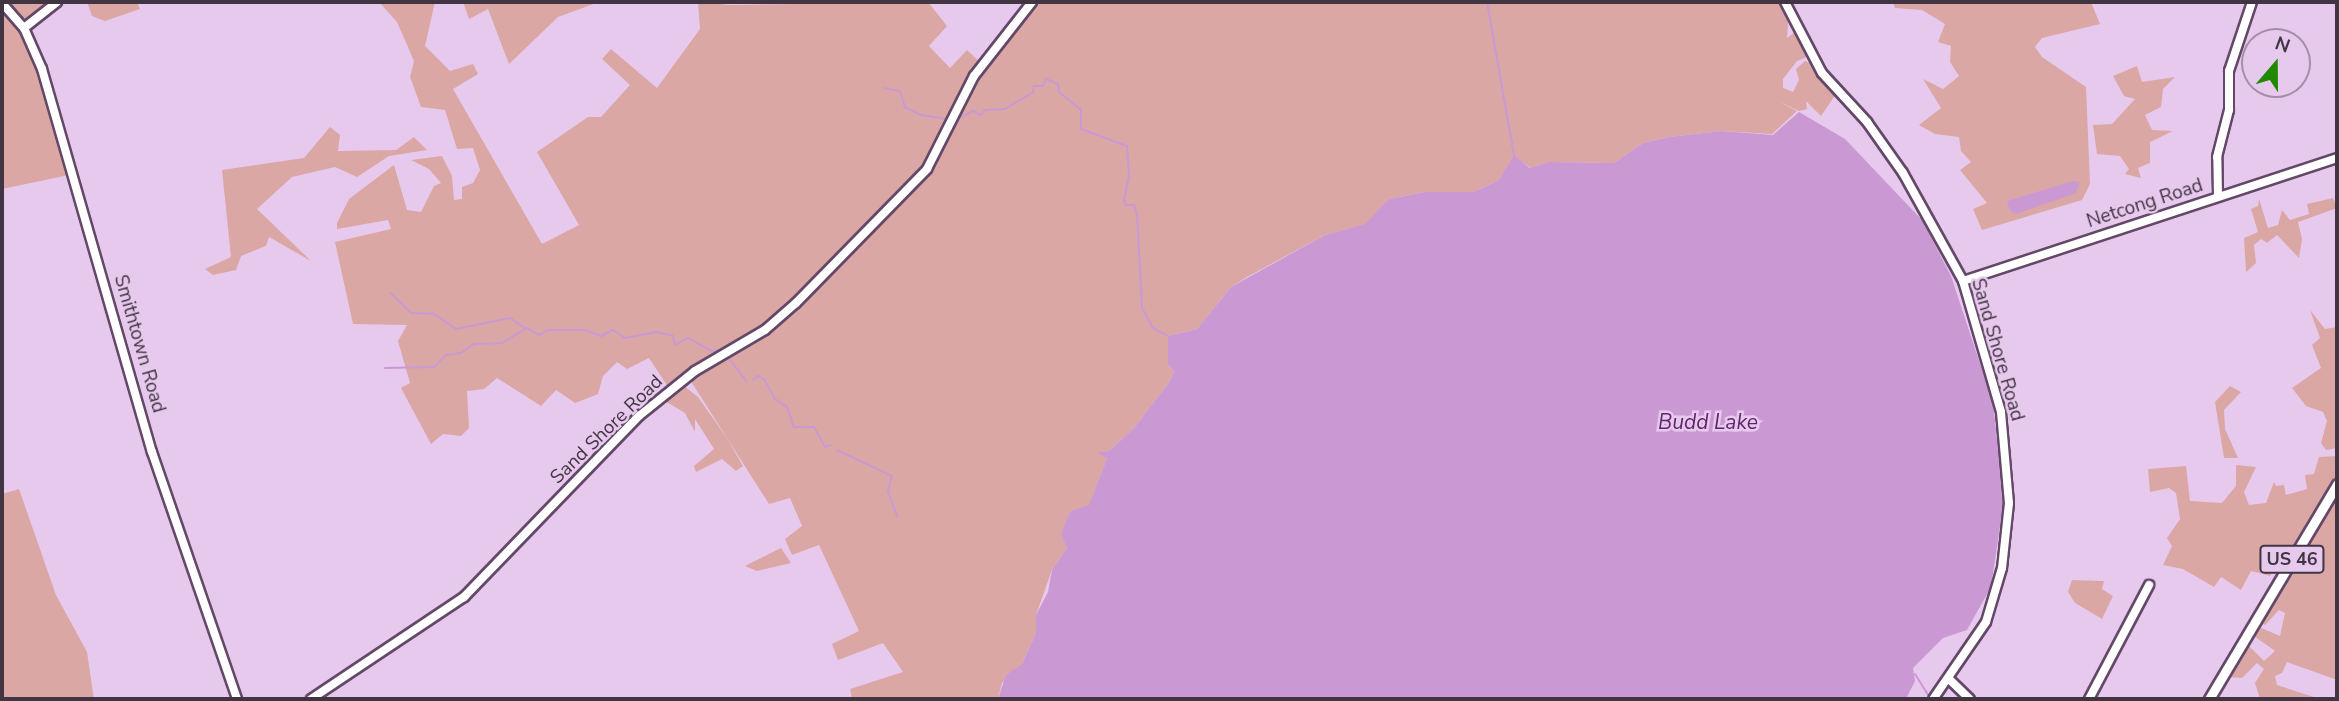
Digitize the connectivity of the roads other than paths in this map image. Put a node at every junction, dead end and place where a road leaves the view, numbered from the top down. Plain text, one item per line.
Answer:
1 (57, 2) edge
2 (1032, 2) edge
3 (1785, 2) edge
4 (2252, 2) edge
5 (2, 3) edge
6 (24, 28) junction
7 (2337, 159) edge
8 (2218, 196) junction
9 (1963, 281) junction
10 (2337, 484) edge
11 (2149, 585) dead end
12 (1948, 679) junction
13 (1934, 698) edge
14 (237, 699) edge
15 (311, 699) edge
16 (1970, 699) edge
17 (2089, 699) edge
18 (2209, 699) edge

1 - 6 street
2 - 15 street, Sand Shore Road
3 - 9 street, Sand Shore Road
4 - 8 street
5 - 6 street, Smithtown Road
6 - 14 street, Smithtown Road
7 - 8 street, Netcong Road
8 - 9 street, Netcong Road
9 - 12 street, Sand Shore Road
10 - 18 main road, US 46
11 - 17 street
12 - 13 street, Sand Shore Road
12 - 16 street

